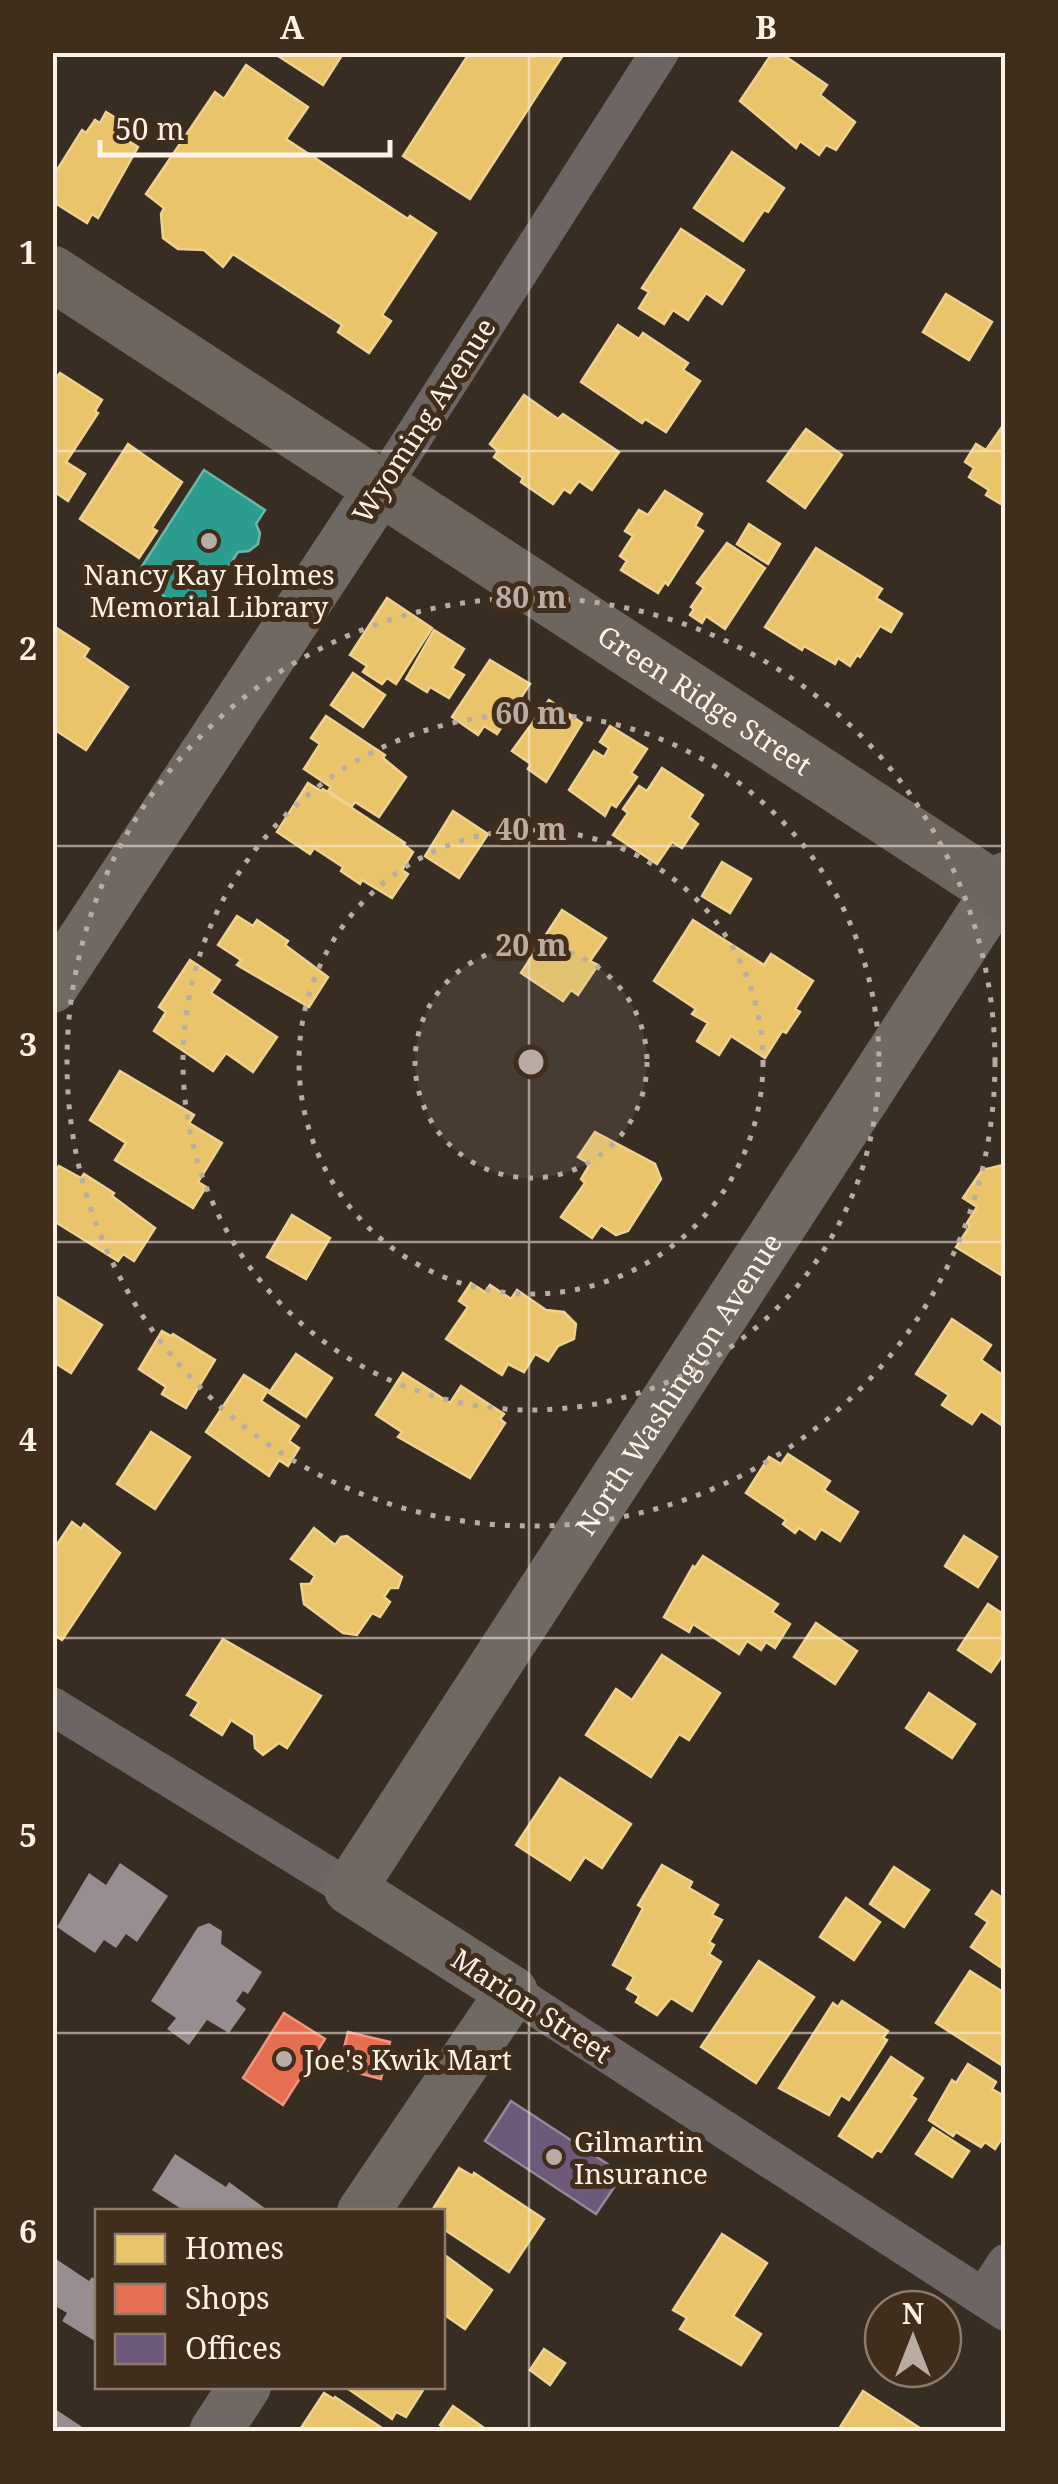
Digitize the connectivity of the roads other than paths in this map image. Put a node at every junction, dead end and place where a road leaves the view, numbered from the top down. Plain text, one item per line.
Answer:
1 (660, 52) edge
2 (52, 273) edge
3 (382, 486) junction
4 (1003, 888) edge
5 (52, 986) edge
6 (52, 1706) edge
7 (350, 1889) junction
8 (512, 1992) junction
9 (365, 2209) edge
10 (1006, 2263) edge
11 (994, 2304) edge
12 (243, 2389) edge
13 (215, 2432) edge

1 - 3 street, Wyoming Avenue
2 - 3 main road, Green Ridge Street
3 - 4 main road, Green Ridge Street
3 - 5 street, Wyoming Avenue
4 - 7 street, North Washington Avenue
6 - 7 street, Marion Street
7 - 8 street, Marion Street
8 - 9 street
8 - 11 street, Marion Street
10 - 11 street
12 - 13 street

